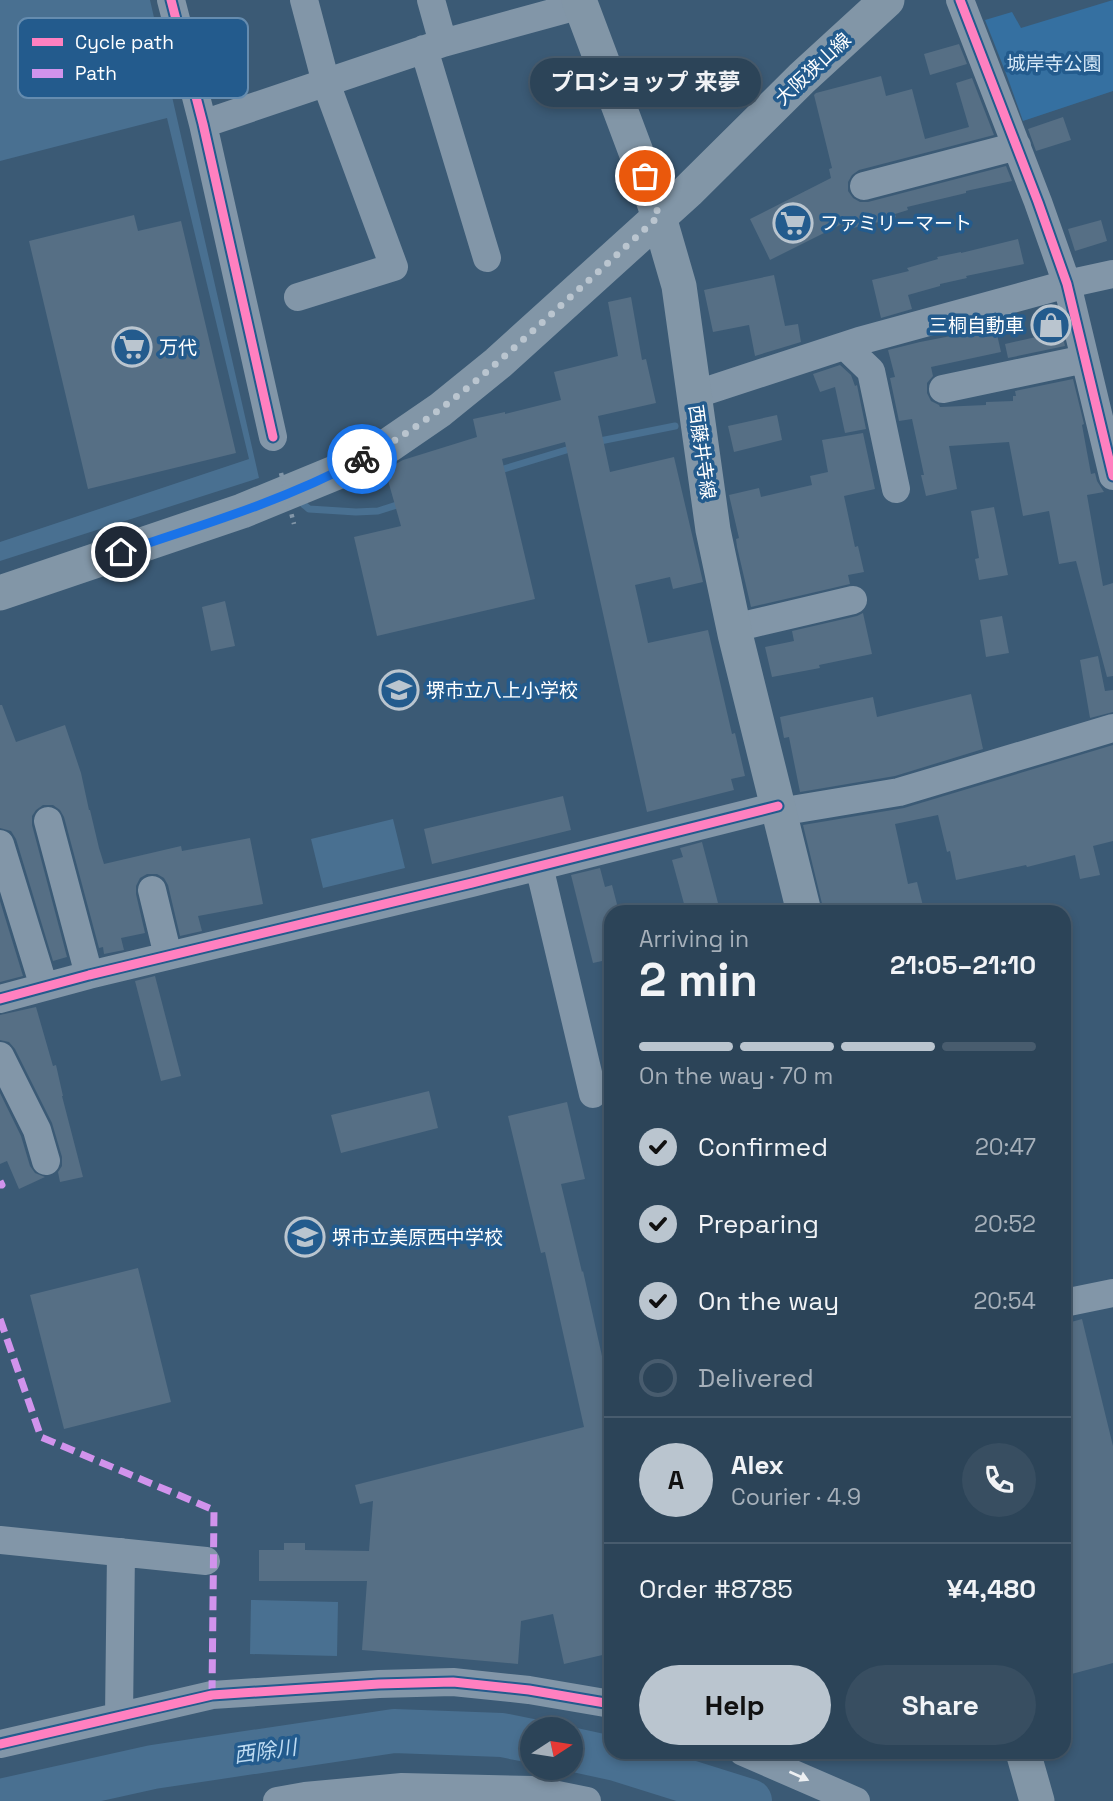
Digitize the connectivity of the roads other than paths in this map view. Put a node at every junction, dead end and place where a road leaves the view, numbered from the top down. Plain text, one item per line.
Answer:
1 (171, 0) edge
2 (304, 0) edge
3 (431, 0) edge
4 (887, 0) edge
5 (960, 0) edge
6 (580, 3) edge
7 (176, 18) edge
8 (433, 46) junction
9 (326, 83) junction
10 (196, 98) edge
11 (203, 124) junction
12 (1017, 146) junction
13 (864, 186) dead end
14 (659, 216) junction
15 (487, 258) dead end
16 (1113, 274) edge
17 (1067, 284) junction
18 (298, 297) dead end
19 (845, 346) junction
20 (1085, 359) junction
21 (943, 389) dead end
22 (694, 395) junction
23 (1107, 425) edge
24 (273, 437) dead end
25 (1113, 476) edge
26 (896, 489) dead end
27 (0, 593) edge
28 (853, 600) dead end
29 (734, 628) junction
30 (1113, 728) edge
31 (778, 809) junction
32 (48, 821) dead end
33 (0, 844) edge
34 (539, 866) junction
35 (152, 890) dead end
36 (802, 905) edge
37 (168, 956) junction
38 (89, 975) junction
39 (44, 987) junction
40 (0, 999) edge
41 (0, 1056) edge
42 (593, 1094) dead end
43 (46, 1161) dead end
44 (1113, 1293) edge
45 (1071, 1302) edge
46 (0, 1539) edge
47 (121, 1552) junction
48 (206, 1560) dead end
49 (604, 1703) edge
50 (119, 1716) junction
51 (0, 1744) edge
52 (759, 1759) edge
53 (1025, 1759) edge
54 (277, 1801) edge
55 (587, 1801) edge
56 (856, 1801) edge
57 (1037, 1801) edge

1 - 7 street
2 - 9 street
3 - 8 street
4 - 14 main road, 大阪狭山線
5 - 12 street
6 - 8 street
6 - 14 main road, 西藤井寺線
8 - 9 street
8 - 15 street
9 - 11 street
9 - 18 street
10 - 11 street
11 - 24 street
12 - 13 street
12 - 17 street
14 - 22 main road, 西藤井寺線
14 - 27 main road, 大阪狭山線
16 - 17 street
17 - 19 street
17 - 20 street
19 - 22 street
19 - 26 street
20 - 21 street
20 - 23 street
22 - 29 main road, 西藤井寺線
23 - 25 street
28 - 29 street
29 - 31 main road, 西藤井寺線
30 - 31 street
31 - 34 street
31 - 36 main road, 西藤井寺線
32 - 38 street
33 - 39 street
34 - 37 street
34 - 42 street
35 - 37 street
37 - 38 street
38 - 39 street
39 - 40 street
41 - 43 street
44 - 45 street
46 - 47 street
47 - 48 street
47 - 50 street
49 - 50 street
50 - 51 street
52 -> 56 street
53 - 57 main road
54 - 55 street

